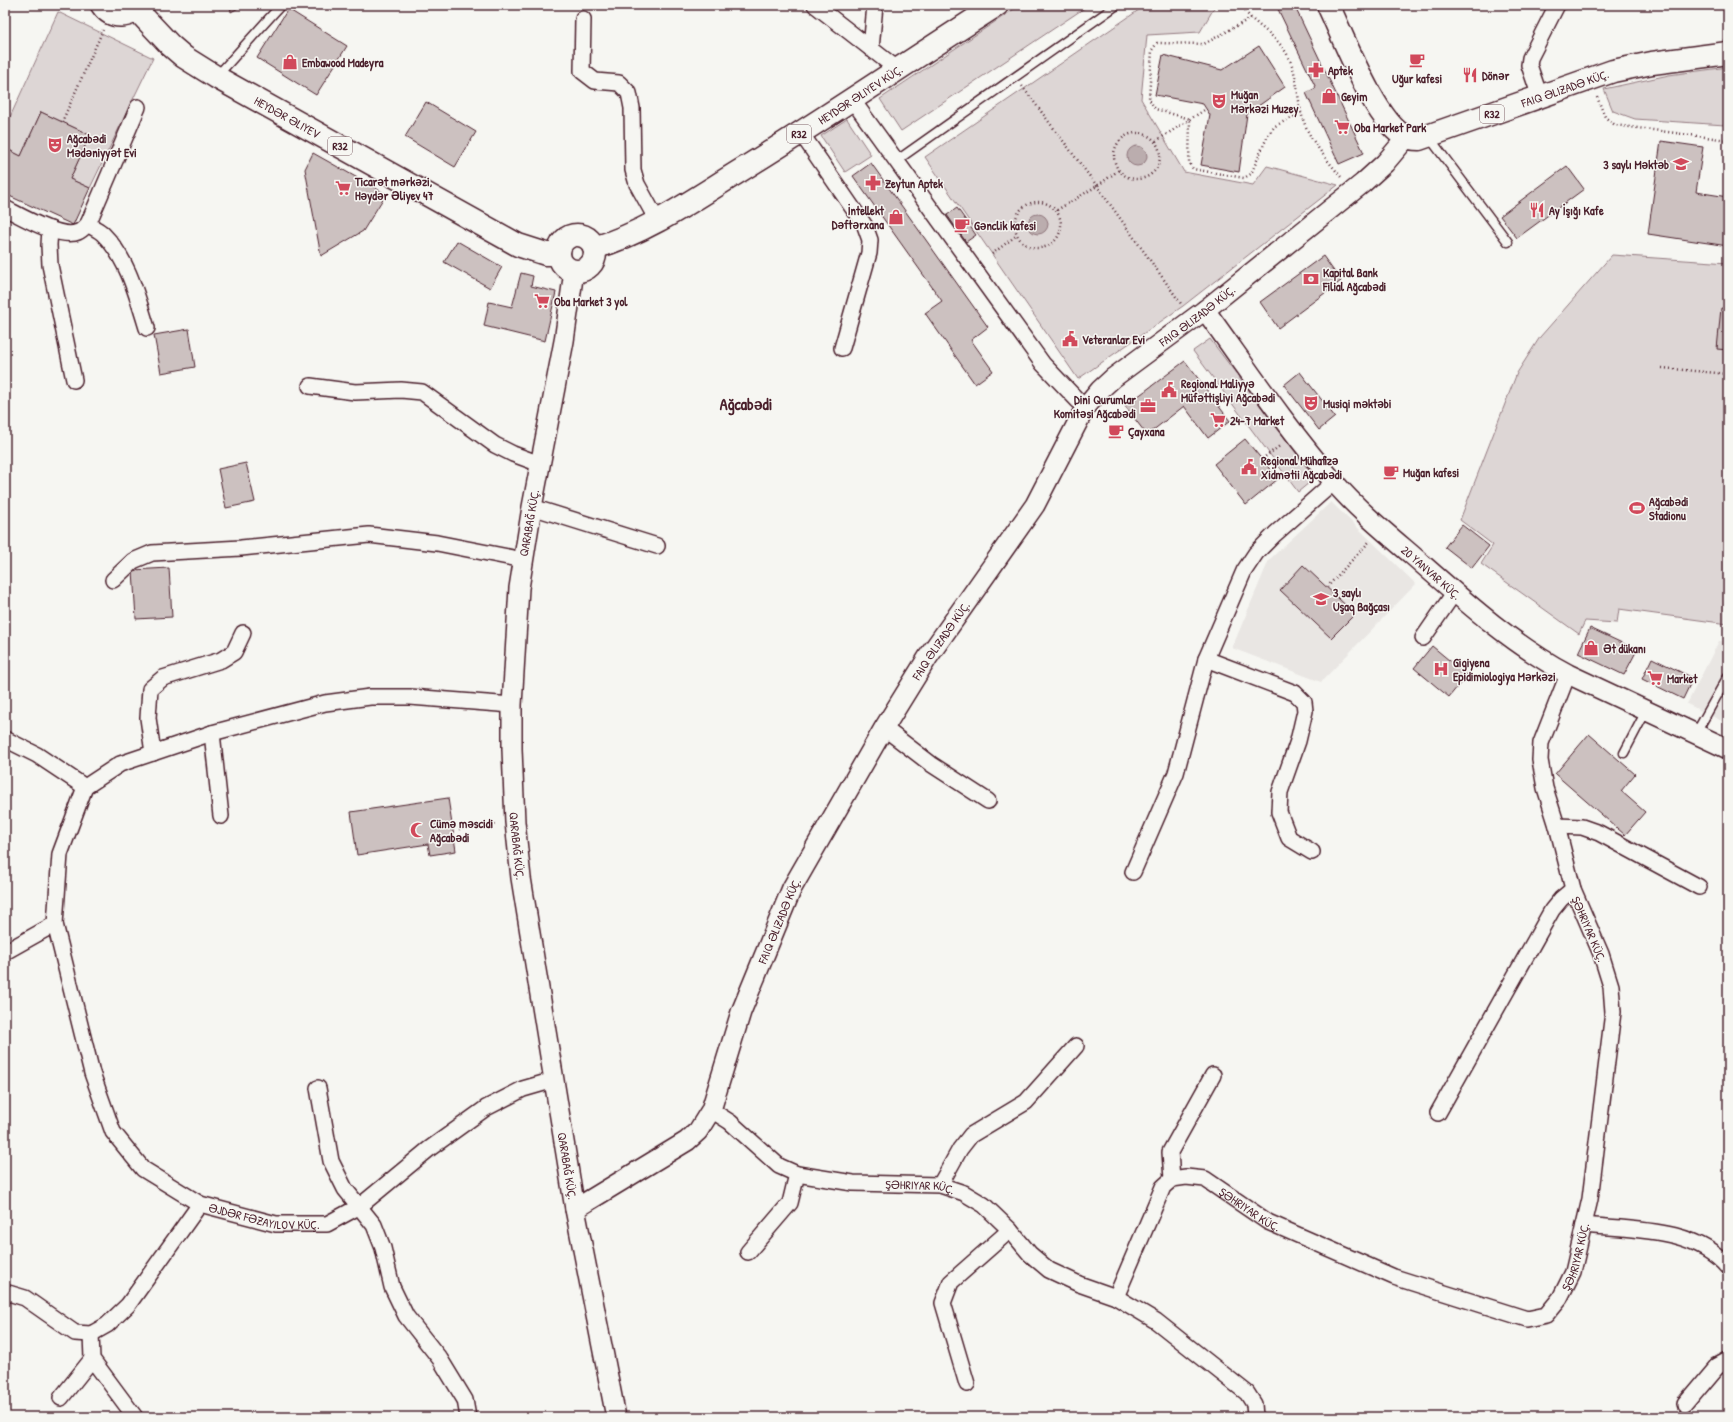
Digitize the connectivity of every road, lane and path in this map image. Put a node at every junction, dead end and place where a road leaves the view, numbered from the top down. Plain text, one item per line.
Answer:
1 (281, 5) edge
2 (815, 5) edge
3 (875, 5) edge
4 (997, 5) edge
5 (1117, 5) edge
6 (1240, 5) edge
7 (1328, 5) edge
8 (1557, 5) edge
9 (138, 7) edge
10 (106, 9) edge
11 (1251, 18) junction
12 (584, 19) dead end
13 (871, 49) junction
14 (1728, 53) edge
15 (896, 69) junction
16 (1014, 76) junction
17 (216, 78) junction
18 (1589, 80) junction
19 (1540, 97) junction
20 (852, 98) junction
21 (138, 107) dead end
22 (1206, 109) dead end
23 (1302, 114) junction
24 (1190, 119) junction
25 (62, 122) dead end
26 (801, 133) junction
27 (1406, 137) junction
28 (1428, 137) junction
29 (1728, 140) edge
30 (1156, 141) junction
31 (896, 161) junction
32 (1119, 170) junction
33 (1098, 186) junction
34 (1353, 192) junction
35 (5, 208) edge
36 (1057, 210) junction
37 (658, 222) junction
38 (88, 224) junction
39 (50, 229) junction
40 (1017, 235) junction
41 (1508, 242) dead end
42 (594, 248) junction
43 (559, 254) junction
44 (992, 254) dead end
45 (574, 271) junction
46 (1183, 306) dead end
47 (1205, 310) junction
48 (147, 328) dead end
49 (842, 348) dead end
50 (1662, 368) dead end
51 (1728, 374) edge
52 (74, 380) dead end
53 (310, 386) dead end
54 (1085, 408) junction
55 (540, 464) junction
56 (1334, 482) junction
57 (532, 507) junction
58 (1381, 528) junction
59 (657, 546) dead end
60 (523, 560) junction
61 (113, 580) dead end
62 (1327, 587) dead end
63 (1454, 593) junction
64 (243, 633) dead end
65 (1423, 638) dead end
66 (1206, 659) junction
67 (1568, 674) junction
68 (1728, 676) edge
69 (512, 705) junction
70 (1646, 711) junction
71 (884, 728) junction
72 (212, 733) junction
73 (1695, 735) junction
74 (5, 739) edge
75 (1728, 749) edge
76 (153, 753) junction
77 (1624, 753) dead end
78 (85, 787) junction
79 (988, 801) dead end
80 (221, 816) dead end
81 (515, 822) junction
82 (1557, 826) junction
83 (459, 829) dead end
84 (1312, 852) dead end
85 (1133, 872) dead end
86 (1699, 887) dead end
87 (1573, 890) junction
88 (55, 924) junction
89 (5, 952) edge
90 (1076, 1046) dead end
91 (1213, 1075) dead end
92 (554, 1080) junction
93 (318, 1088) dead end
94 (711, 1110) junction
95 (1438, 1113) dead end
96 (797, 1174) junction
97 (1172, 1179) junction
98 (940, 1185) junction
99 (200, 1204) junction
100 (360, 1206) junction
101 (575, 1209) junction
102 (1584, 1225) junction
103 (1010, 1230) junction
104 (748, 1252) dead end
105 (1726, 1257) edge
106 (5, 1292) edge
107 (1116, 1297) junction
108 (91, 1334) junction
109 (92, 1359) junction
110 (1728, 1360) edge
111 (967, 1384) dead end
112 (61, 1398) dead end
113 (1685, 1404) dead end
114 (135, 1417) edge
115 (468, 1417) edge
116 (616, 1417) edge
117 (1255, 1417) edge

1 - 17 lane
2 - 13 street
3 - 13 street
4 - 15 main road, HEYDƏR ƏLIYEV KÜÇ. / R32
5 - 16 lane
6 - 11 path
7 - 27 main road
8 - 19 street
9 - 10 main road
9 - 17 main road, HEYDƏR ƏLIYEV / R32
10 - 25 path
11 - 23 path
11 - 24 path
12 - 37 street
13 - 15 street
14 - 18 main road, FAIQ ƏLIZADƏ KÜÇ. / R32
15 - 20 main road, HEYDƏR ƏLIYEV KÜÇ. / R32
16 - 31 lane
16 - 33 path
17 - 43 main road, HEYDƏR ƏLIYEV / R32
18 - 19 main road, FAIQ ƏLIZADƏ KÜÇ. / R32
18 - 29 path
19 - 28 main road, FAIQ ƏLIZADƏ KÜÇ. / R32
20 - 26 main road, HEYDƏR ƏLIYEV KÜÇ. / R32
20 - 31 street
21 - 38 street
22 - 24 path
23 - 24 path
23 - 34 path
24 - 30 path
26 - 37 main road, HEYDƏR ƏLIYEV KÜÇ. / R32
26 - 49 street
27 - 28 main road, FAIQ ƏLIZADƏ KÜÇ. / R32
27 - 34 street, FAIQ ƏLIZADƏ KÜÇ.
28 - 41 lane
30 - 32 path
30 - 32 path
31 - 54 street
32 - 33 path
33 - 36 path
33 - 46 path
34 - 47 street, FAIQ ƏLIZADƏ KÜÇ.
35 - 39 street
36 - 40 path
36 - 40 path
37 - 42 main road, HEYDƏR ƏLIYEV KÜÇ. / R32
38 - 39 street
38 - 48 street
39 - 52 street
40 - 44 path
42 - 43 main road
42 - 45 main road
43 - 45 main road
45 - 55 street, QARABAĞ KÜÇ.
47 - 54 street, FAIQ ƏLIZADƏ KÜÇ.
47 - 56 street, 20 YANVAR KÜÇ.
50 - 51 path
53 - 55 street
54 - 71 street, FAIQ ƏLIZADƏ KÜÇ.
55 - 57 street, QARABAĞ KÜÇ.
56 - 58 street, 20 YANVAR KÜÇ.
56 - 66 street
57 - 59 street
57 - 60 street, QARABAĞ KÜÇ.
58 - 62 path
58 - 63 street, 20 YANVAR KÜÇ.
60 - 61 street
60 - 69 street, QARABAĞ KÜÇ.
63 - 65 street
63 - 67 street, 20 YANVAR KÜÇ.
64 - 76 street
66 - 84 street
66 - 85 street
67 - 70 street, 20 YANVAR KÜÇ.
67 - 82 street, ŞƏHRIYAR KÜÇ.
68 - 73 lane
69 - 72 street
69 - 81 street, QARABAĞ KÜÇ.
70 - 73 street, 20 YANVAR KÜÇ.
70 - 77 lane
71 - 79 street
71 - 94 street, FAIQ ƏLIZADƏ KÜÇ.
72 - 76 street
72 - 80 street
73 - 75 street, 20 YANVAR KÜÇ.
74 - 78 street
76 - 78 street
78 - 88 street
81 - 83 path
81 - 92 street, QARABAĞ KÜÇ.
82 - 86 street
82 - 87 street, ŞƏHRIYAR KÜÇ.
87 - 95 street
87 - 102 street, ŞƏHRIYAR KÜÇ.
88 - 89 street
88 - 99 street
90 - 98 street
91 - 97 street
92 - 100 street
92 - 101 street, QARABAĞ KÜÇ.
93 - 100 street
94 - 96 street, ŞƏHRIYAR KÜÇ.
94 - 101 street, FAIQ ƏLIZADƏ KÜÇ.
96 - 98 street, ŞƏHRIYAR KÜÇ.
96 - 104 street
97 - 102 street, ŞƏHRIYAR KÜÇ.
97 - 107 street
98 - 103 street, ŞƏHRIYAR KÜÇ.
99 - 100 street
99 - 108 street
100 - 115 street
101 - 116 street, QARABAĞ KÜÇ.
102 - 105 street
103 - 107 street, ŞƏHRIYAR KÜÇ.
103 - 111 street
106 - 108 street
107 - 117 street, ŞƏHRIYAR KÜÇ.
108 - 109 street
109 - 112 street
109 - 114 street
110 - 113 street

